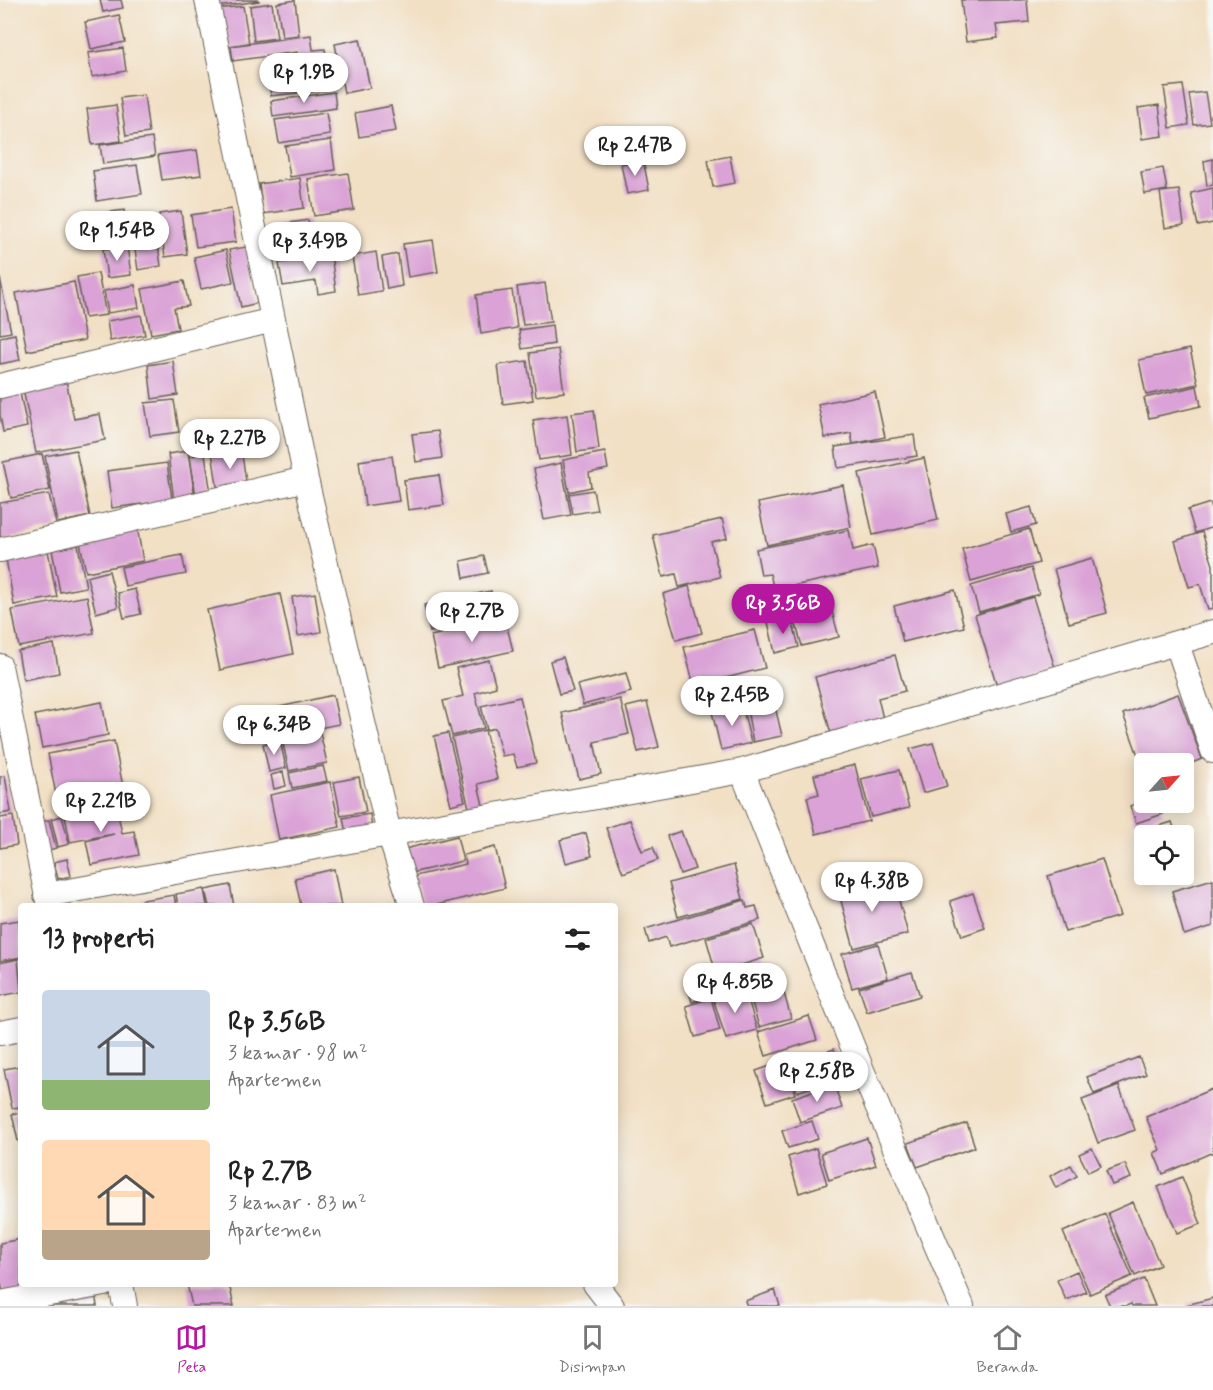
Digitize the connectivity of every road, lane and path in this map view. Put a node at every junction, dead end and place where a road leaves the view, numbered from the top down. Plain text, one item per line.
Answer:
1 (207, 0) edge
2 (273, 320) junction
3 (0, 387) edge
4 (306, 479) junction
5 (0, 550) edge
6 (1213, 632) edge
7 (1177, 644) junction
8 (0, 666) edge
9 (1213, 752) edge
10 (742, 771) junction
11 (389, 832) junction
12 (48, 900) edge
13 (411, 903) edge
14 (18, 1030) edge
15 (0, 1033) edge
16 (88, 1287) edge
17 (122, 1287) edge
18 (597, 1287) edge
19 (0, 1303) edge
20 (125, 1306) edge
21 (612, 1306) edge
22 (962, 1306) edge

1 - 2 street
2 - 3 street
2 - 4 street
4 - 5 street
4 - 11 street
6 - 7 street
7 - 9 street
7 - 10 street
8 - 12 street
10 - 11 street
10 - 22 street
11 - 12 street
11 - 13 street
14 - 15 street
16 - 19 street
17 - 20 street
18 - 21 street

